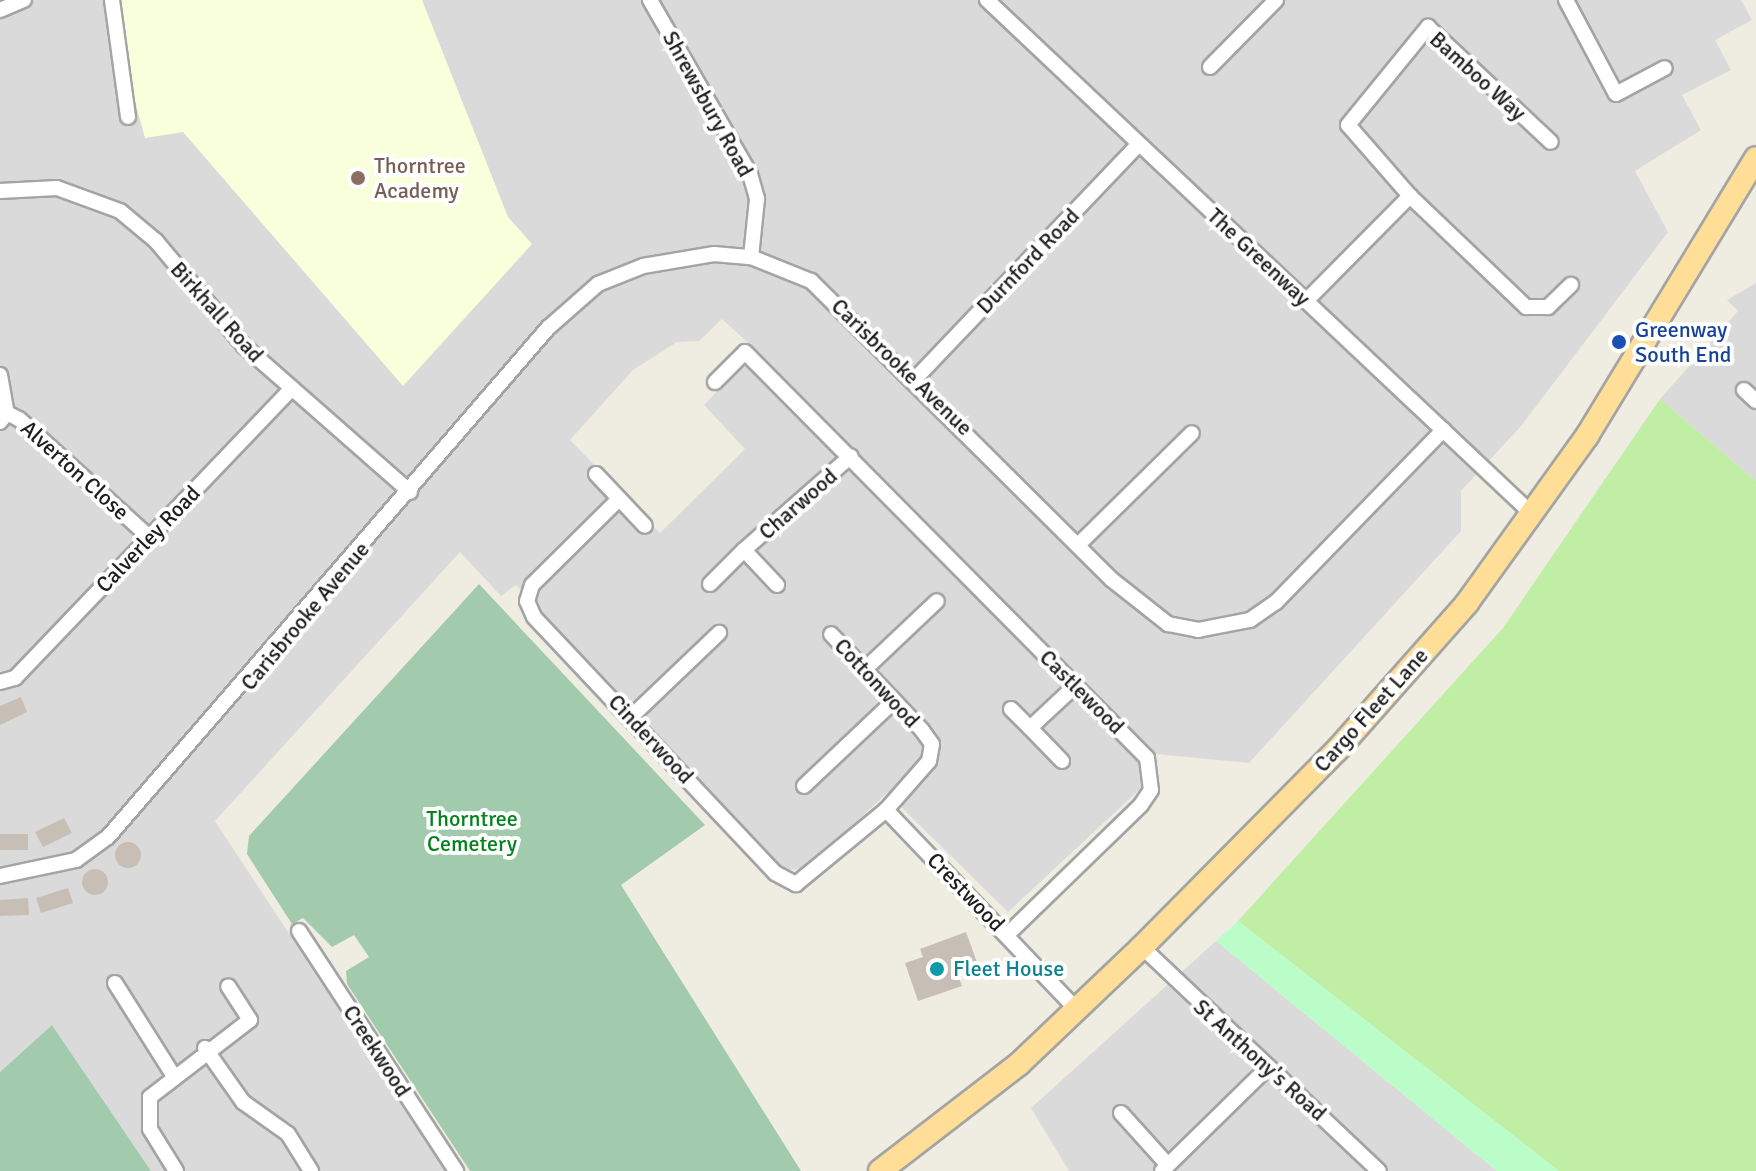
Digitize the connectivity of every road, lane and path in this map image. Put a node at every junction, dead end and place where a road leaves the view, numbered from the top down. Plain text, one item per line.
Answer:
1 (24, 0) edge
2 (112, 0) edge
3 (650, 0) edge
4 (987, 0) edge
5 (1276, 0) edge
6 (1566, 0) edge
7 (0, 10) edge
8 (1210, 67) dead end
9 (1665, 68) dead end
10 (128, 117) dead end
11 (1551, 142) dead end
12 (1139, 144) junction
13 (1756, 158) edge
14 (0, 191) edge
15 (1410, 196) junction
16 (751, 257) junction
17 (1571, 285) dead end
18 (1306, 301) junction
19 (0, 375) edge
20 (916, 378) junction
21 (715, 382) dead end
22 (291, 389) junction
23 (1744, 390) dead end
24 (1756, 401) edge
25 (3, 417) edge
26 (1443, 430) junction
27 (1192, 433) dead end
28 (851, 456) junction
29 (596, 474) dead end
30 (410, 492) junction
31 (619, 499) junction
32 (1532, 514) junction
33 (645, 526) dead end
34 (149, 537) junction
35 (1079, 544) junction
36 (744, 550) junction
37 (710, 584) dead end
38 (777, 585) dead end
39 (937, 601) dead end
40 (719, 633) dead end
41 (831, 634) dead end
42 (864, 670) junction
43 (0, 682) edge
44 (1075, 686) junction
45 (894, 701) junction
46 (1011, 709) dead end
47 (631, 717) junction
48 (1030, 728) junction
49 (1062, 761) dead end
50 (804, 786) dead end
51 (886, 810) junction
52 (0, 876) edge
53 (299, 931) dead end
54 (1008, 934) junction
55 (1142, 947) junction
56 (115, 983) dead end
57 (228, 986) dead end
58 (1077, 1010) junction
59 (205, 1048) junction
60 (1267, 1068) junction
61 (172, 1073) junction
62 (1121, 1113) dead end
63 (1164, 1168) edge
64 (1369, 1168) edge
65 (176, 1171) edge
66 (311, 1171) edge
67 (456, 1171) edge
68 (880, 1171) edge

1 - 7 street
2 - 10 street
3 - 16 street, Shrewsbury Road
4 - 12 street, The Greenway
5 - 8 street
6 - 9 street
11 - 15 street, Bamboo Way
12 - 18 street, The Greenway
12 - 20 street, Durnford Road
13 - 32 main road, Cargo Fleet Lane
14 - 22 street, Birkhall Road
15 - 17 street, Bamboo Way
15 - 18 street
16 - 20 street, Carisbrooke Avenue
16 - 30 street, Carisbrooke Avenue
18 - 26 street, The Greenway
19 - 25 street
20 - 35 street, Carisbrooke Avenue
21 - 28 street, Castlewood
22 - 30 street, Birkhall Road
22 - 34 street, Calverley Road
23 - 24 street
25 - 34 street, Alverton Close
26 - 32 street, The Greenway
26 - 35 street, Carisbrooke Avenue
27 - 35 street
28 - 36 street, Charwood
28 - 44 street, Castlewood
29 - 31 street
30 - 52 street, Carisbrooke Avenue
31 - 33 street
31 - 47 street, Cinderwood
32 - 55 main road, Cargo Fleet Lane
34 - 43 street, Calverley Road
36 - 37 street
36 - 38 street, Charwood
39 - 42 street
40 - 47 street
41 - 42 street, Cottonwood
42 - 45 street, Cottonwood
44 - 48 street
44 - 54 street, Castlewood
45 - 50 street
45 - 51 street, Cottonwood
46 - 48 street
47 - 51 street, Cinderwood
48 - 49 street
51 - 54 street, Crestwood
53 - 67 street, Creekwood
54 - 58 street, Crestwood
55 - 58 main road, Cargo Fleet Lane
55 - 60 street, St Anthony's Road
56 - 61 street
57 - 59 street
58 - 68 main road, Cargo Fleet Lane
59 - 61 street
59 - 66 street
60 - 63 street
60 - 64 street, St Anthony's Road
61 - 65 street
62 - 63 street

